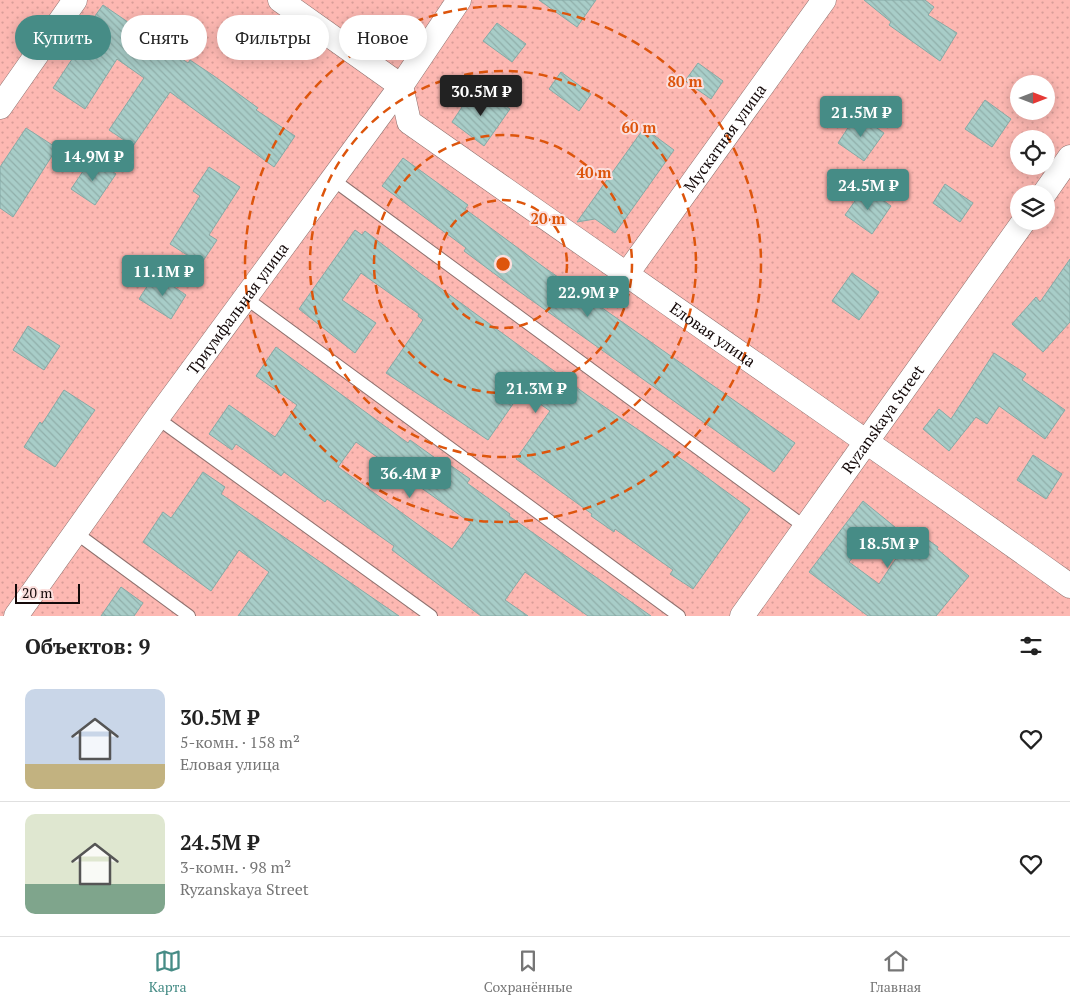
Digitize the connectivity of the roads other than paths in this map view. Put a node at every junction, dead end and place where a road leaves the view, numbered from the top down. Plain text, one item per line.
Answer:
1 (75, 0) edge
2 (280, 0) edge
3 (459, 0) edge
4 (824, 0) edge
5 (401, 86) junction
6 (0, 107) edge
7 (1070, 157) edge
8 (332, 179) junction
9 (1050, 185) edge
10 (1018, 230) edge
11 (626, 275) junction
12 (247, 299) junction
13 (157, 418) junction
14 (867, 441) junction
15 (805, 528) junction
16 (76, 533) junction
17 (1070, 586) edge
18 (16, 616) edge
19 (189, 616) edge
20 (431, 616) edge
21 (679, 616) edge
22 (742, 616) edge

1 - 6 street
2 - 5 street
3 - 5 street, Триумфальная улица
4 - 11 street, Мускатная улица
5 - 8 street, Триумфальная улица
5 - 11 street, Еловая улица
7 - 9 street
8 - 12 street, Триумфальная улица
8 - 15 lane
10 - 14 street, Ryzanskaya Street
11 - 14 street, Еловая улица
12 - 13 street, Триумфальная улица
12 - 21 lane
13 - 16 street, Триумфальная улица
13 - 20 lane
14 - 15 street, Ryzanskaya Street
14 - 17 street, Еловая улица
15 - 22 street, Ryzanskaya Street
16 - 18 street, Триумфальная улица
16 - 19 lane

